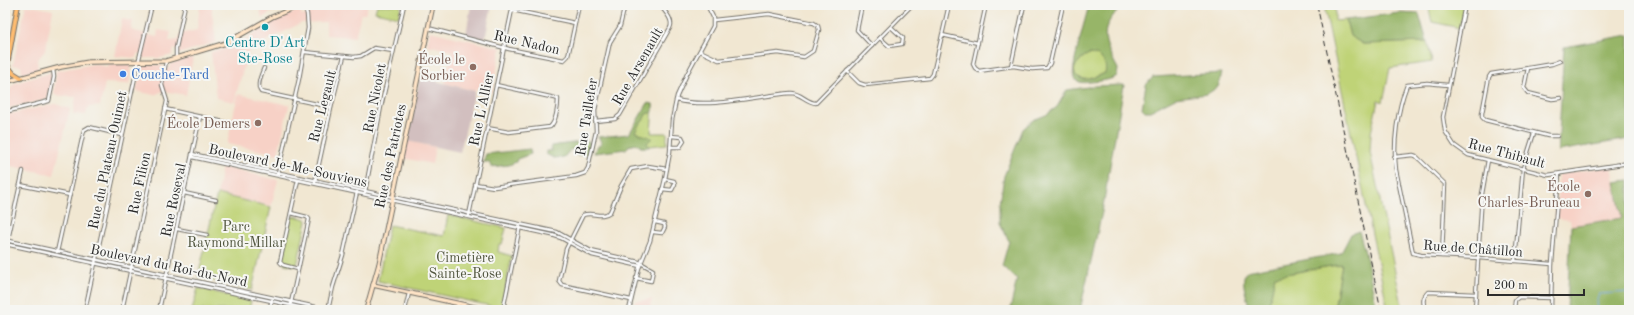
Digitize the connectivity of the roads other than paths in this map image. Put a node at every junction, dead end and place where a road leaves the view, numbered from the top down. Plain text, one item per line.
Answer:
1 (18, 5) edge
2 (152, 5) edge
3 (185, 5) edge
4 (301, 5) edge
5 (404, 5) edge
6 (433, 5) edge
7 (513, 5) edge
8 (579, 5) edge
9 (625, 5) edge
10 (660, 5) edge
11 (707, 5) edge
12 (862, 5) edge
13 (912, 5) edge
14 (948, 5) edge
15 (986, 5) edge
16 (1024, 5) edge
17 (1063, 5) edge
18 (1465, 5) edge
19 (512, 10) junction
20 (714, 20) junction
21 (575, 23) junction
22 (891, 26) junction
23 (428, 28) junction
24 (942, 35) junction
25 (880, 38) junction
26 (978, 43) junction
27 (872, 46) junction
28 (504, 47) junction
29 (393, 51) junction
30 (700, 51) junction
31 (304, 52) junction
32 (344, 56) junction
33 (176, 58) junction
34 (138, 61) junction
35 (166, 61) junction
36 (1560, 61) dead end
37 (7, 65) junction
38 (1011, 66) junction
39 (264, 68) dead end
40 (1528, 68) junction
41 (53, 69) junction
42 (847, 71) junction
43 (5, 76) edge
44 (21, 78) junction
45 (5, 82) edge
46 (496, 85) junction
47 (1448, 85) junction
48 (1561, 98) dead end
49 (295, 100) junction
50 (676, 100) junction
51 (331, 108) junction
52 (165, 109) junction
53 (5, 112) edge
54 (200, 117) junction
55 (595, 121) junction
56 (233, 124) dead end
57 (487, 128) junction
58 (1534, 133) junction
59 (122, 135) junction
60 (671, 136) junction
61 (1556, 136) dead end
62 (670, 147) junction
63 (192, 156) junction
64 (1394, 157) junction
65 (1488, 160) junction
66 (1629, 163) edge
67 (1523, 168) junction
68 (667, 169) junction
69 (23, 171) dead end
70 (278, 174) junction
71 (1558, 174) junction
72 (298, 179) junction
73 (665, 179) junction
74 (315, 182) junction
75 (475, 184) junction
76 (20, 185) junction
77 (662, 189) junction
78 (357, 192) junction
79 (184, 193) junction
80 (365, 193) junction
81 (70, 195) junction
82 (392, 199) junction
83 (216, 200) dead end
84 (291, 213) junction
85 (469, 215) junction
86 (655, 222) junction
87 (520, 226) junction
88 (176, 229) junction
89 (653, 232) junction
90 (207, 235) dead end
91 (6, 240) edge
92 (570, 241) junction
93 (6, 244) edge
94 (57, 253) junction
95 (1442, 256) junction
96 (1478, 258) junction
97 (95, 261) junction
98 (1515, 261) junction
99 (641, 264) junction
100 (1552, 264) junction
101 (131, 269) junction
102 (298, 269) junction
103 (166, 276) junction
104 (636, 278) junction
105 (373, 285) junction
106 (409, 293) junction
107 (1476, 294) junction
108 (1552, 298) junction
109 (272, 299) junction
110 (631, 300) junction
111 (291, 303) junction
112 (458, 304) junction
113 (85, 310) edge
114 (122, 310) edge
115 (159, 310) edge
116 (269, 310) edge
117 (313, 310) edge
118 (329, 310) edge
119 (366, 310) edge
120 (405, 310) edge
121 (457, 310) edge
122 (488, 310) edge
123 (503, 310) edge
124 (629, 310) edge
125 (1425, 310) edge
126 (1475, 310) edge
127 (1514, 310) edge
128 (1551, 310) edge

1 - 37 main road
2 - 34 street, Rue du Plateau-Ouimet
3 - 33 street
4 - 31 street
4 - 33 street
5 - 29 street, Rue Nicolet
6 - 23 street, Rue des Patriotes
7 - 19 street, Rue L'Allier
8 - 21 street, Rue Nadon
9 - 55 street, Rue Taillefer
10 - 55 street, Rue Arsenault
11 - 20 street
12 - 27 street
13 - 22 street
14 - 24 street
15 - 26 street
16 - 38 street
17 - 38 street
18 - 47 street, Rue Thibault
19 - 21 street
19 - 28 street, Rue L'Allier
20 - 30 street
20 - 30 street
21 - 28 street, Rue Nadon
22 - 25 street
22 - 25 street
23 - 28 street, Rue Nadon
23 - 82 street, Rue des Patriotes
24 - 26 street
24 - 42 street
25 - 27 street
26 - 38 street
27 - 42 street
28 - 46 street, Rue L'Allier
29 - 32 street
29 - 80 street, Rue Nicolet
30 - 50 street
31 - 32 street
31 - 49 street
32 - 51 street, Rue Legault
33 - 35 street
34 - 35 street
34 - 41 street
34 - 59 street, Rue du Plateau-Ouimet
35 - 52 street, Rue Filion
36 - 40 street
37 - 43 main road
37 - 44 main road
39 - 49 street
40 - 48 street
40 - 58 street
41 - 44 street
41 - 53 street
42 - 50 street
44 - 45 street
46 - 57 street, Rue L'Allier
46 - 57 street
47 - 64 street, Rue de Châtillon
47 - 65 street, Rue Thibault
49 - 51 street
49 - 70 street
50 - 60 street
51 - 74 street, Rue Legault
52 - 54 street
52 - 101 street, Rue Filion
54 - 56 street
54 - 63 street, Rue Roseval
55 - 75 street, Rue Taillefer
57 - 75 street, Rue L'Allier
58 - 61 street
58 - 67 street
59 - 81 street
59 - 97 street, Rue du Plateau-Ouimet
60 - 62 street
60 - 62 street
62 - 68 street
63 - 70 street, Boulevard Je-Me-Souviens
63 - 79 street, Rue Roseval
64 - 95 street, Rue de Châtillon
64 - 95 street
65 - 67 street, Rue Thibault
65 - 96 street
66 - 71 street, Rue Thibault
67 - 71 street, Rue Thibault
67 - 98 street
68 - 73 street
68 - 92 street
69 - 76 street
70 - 72 street, Boulevard Je-Me-Souviens
71 - 100 street
72 - 74 street, Boulevard Je-Me-Souviens
72 - 84 street
73 - 77 street
73 - 77 street
74 - 78 street, Boulevard Je-Me-Souviens
75 - 85 street, Rue L'Allier
76 - 81 street
76 - 91 street
77 - 86 street
78 - 80 street, Boulevard Je-Me-Souviens
78 - 118 street
79 - 83 street
79 - 88 street, Rue Roseval
80 - 82 street, Boulevard Je-Me-Souviens
81 - 94 street
82 - 85 street, Boulevard Je-Me-Souviens
82 - 105 street, Rue des Patriotes
84 - 102 street
84 - 102 street
85 - 87 street, Boulevard Je-Me-Souviens
86 - 89 street
86 - 89 street
87 - 92 street, Boulevard Je-Me-Souviens
87 - 123 street
88 - 90 street
88 - 103 street, Rue Roseval
89 - 99 street
91 - 93 street
91 - 94 street, Boulevard du Roi-du-Nord
92 - 99 street, Boulevard Je-Me-Souviens
92 - 110 street
93 - 94 street, Boulevard du Roi-du-Nord
94 - 97 street, Boulevard du Roi-du-Nord
95 - 96 street, Rue de Châtillon
96 - 98 street, Rue de Châtillon
96 - 107 street
97 - 101 street, Boulevard du Roi-du-Nord
97 - 113 street, Rue du Plateau-Ouimet
98 - 100 street, Rue de Châtillon
99 - 104 street
99 - 104 street
100 - 108 street
101 - 103 street, Boulevard du Roi-du-Nord
101 - 114 street, Rue Filion
102 - 111 street
103 - 109 street, Boulevard du Roi-du-Nord
103 - 115 street, Rue Roseval
104 - 110 street
105 - 106 street
105 - 119 street, Rue des Patriotes
106 - 112 street
106 - 120 street
107 - 125 street
107 - 126 street
108 - 127 street
108 - 128 street
109 - 111 street, Boulevard du Roi-du-Nord
109 - 116 street
110 - 124 street
111 - 117 street, Boulevard du Roi-du-Nord
111 - 118 street, Boulevard du Roi-du-Nord
112 - 121 street
112 - 122 street

